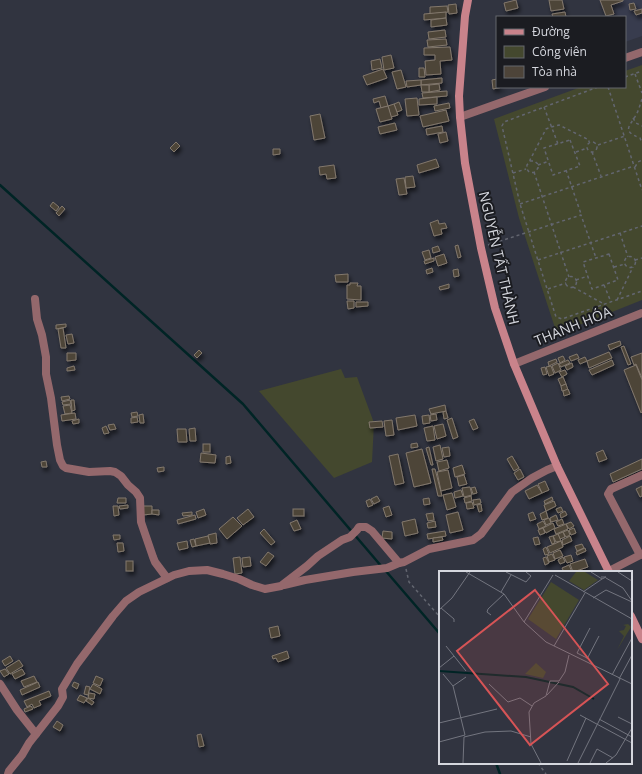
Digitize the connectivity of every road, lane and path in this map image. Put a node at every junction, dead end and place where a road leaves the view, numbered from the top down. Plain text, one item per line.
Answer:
1 (468, 0) edge
2 (642, 52) edge
3 (626, 58) edge
4 (642, 71) edge
5 (635, 74) junction
6 (626, 77) edge
7 (542, 88) edge
8 (595, 88) edge
9 (608, 88) edge
10 (642, 93) edge
11 (642, 99) edge
12 (544, 107) junction
13 (460, 117) junction
14 (633, 118) junction
15 (642, 126) edge
16 (551, 127) junction
17 (625, 136) junction
18 (590, 142) junction
19 (642, 143) edge
20 (558, 144) junction
21 (597, 145) junction
22 (587, 148) junction
23 (575, 152) junction
24 (592, 152) junction
25 (642, 160) edge
26 (530, 161) junction
27 (549, 162) junction
28 (538, 165) junction
29 (634, 167) junction
30 (527, 169) junction
31 (566, 170) junction
32 (534, 172) junction
33 (513, 173) junction
34 (601, 176) junction
35 (572, 186) junction
36 (642, 190) edge
37 (542, 196) junction
38 (520, 204) junction
39 (581, 215) junction
40 (551, 224) junction
41 (642, 226) edge
42 (529, 232) junction
43 (620, 233) junction
44 (591, 243) junction
45 (481, 248) junction
46 (561, 252) junction
47 (628, 257) junction
48 (596, 258) junction
49 (642, 258) edge
50 (538, 260) junction
51 (635, 260) junction
52 (625, 264) junction
53 (633, 267) junction
54 (614, 268) junction
55 (588, 276) junction
56 (569, 277) junction
57 (576, 280) junction
58 (566, 283) junction
59 (604, 285) junction
60 (573, 287) junction
61 (548, 289) junction
62 (642, 291) edge
63 (34, 298) dead end
64 (617, 300) junction
65 (611, 302) junction
66 (604, 304) junction
67 (642, 313) edge
68 (514, 364) junction
69 (557, 466) junction
70 (642, 475) edge
71 (641, 555) edge
72 (401, 563) junction
73 (609, 571) edge
74 (611, 571) edge
75 (167, 578) junction
76 (281, 586) junction
77 (439, 616) edge
78 (632, 618) edge
79 (642, 639) edge
80 (0, 684) edge
81 (36, 734) junction
82 (539, 764) edge
83 (8, 774) edge
84 (546, 774) edge

1 - 13 main road, NGUYỄN TẤT THÀNH
2 - 3 street
4 - 5 path
5 - 6 path
5 - 10 path
7 - 13 street
8 - 12 path
9 - 17 path
11 - 14 path
12 - 16 path
12 - 33 path
13 - 45 main road, NGUYỄN TẤT THÀNH
14 - 15 path
14 - 19 path
16 - 18 path
16 - 20 path
16 - 26 path
17 - 21 path
17 - 29 path
18 - 21 path
18 - 22 path
20 - 23 path
20 - 27 path
21 - 24 path
22 - 23 path
22 - 24 path
23 - 31 path
24 - 34 path
25 - 29 path
26 - 28 path
26 - 30 path
27 - 28 path
27 - 31 path
28 - 32 path
29 - 34 path
29 - 36 path
30 - 32 path
30 - 33 path
31 - 35 path
32 - 37 path
33 - 38 path
34 - 35 path
35 - 37 path
35 - 39 path
37 - 38 path
37 - 40 path
38 - 42 path
39 - 40 path
39 - 44 path
40 - 42 path
40 - 46 path
41 - 43 path
42 - 45 path
42 - 50 path
43 - 44 path
43 - 47 path
44 - 46 path
44 - 48 path
45 - 68 main road, NGUYỄN TẤT THÀNH
46 - 50 path
46 - 56 path
47 - 51 path
47 - 52 path
48 - 54 path
48 - 55 path
49 - 51 path
50 - 61 path
51 - 53 path
52 - 53 path
52 - 54 path
53 - 64 path
54 - 59 path
55 - 57 path
55 - 59 path
56 - 57 path
56 - 58 path
57 - 60 path
58 - 60 path
58 - 61 path
59 - 65 path
60 - 66 path
61 - 66 path
62 - 64 path
63 - 75 street
64 - 65 path
65 - 66 path
67 - 68 street, THANH HÓA
68 - 69 main road, NGUYỄN TẤT THÀNH
69 - 72 street
69 - 73 main road, NGUYỄN TẤT THÀNH
70 - 71 street
71 - 74 street
72 - 76 street
72 - 76 street
72 - 77 path
75 - 76 street
75 - 81 street
78 - 79 main road
80 - 81 street
81 - 83 street
82 - 84 path

